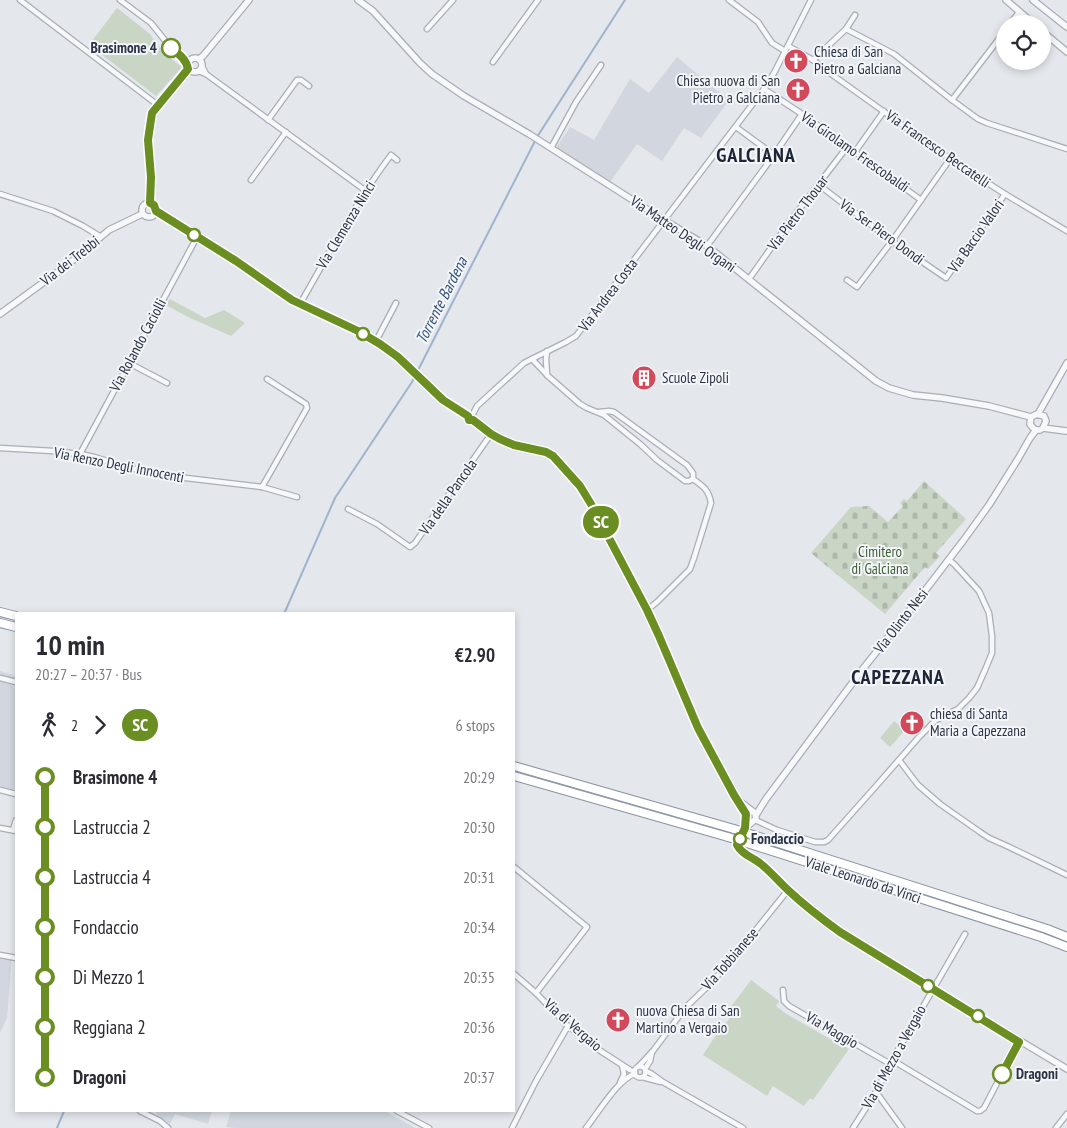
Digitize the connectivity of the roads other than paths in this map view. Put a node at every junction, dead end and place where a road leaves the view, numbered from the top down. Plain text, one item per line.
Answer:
1 (20, 0) edge
2 (120, 0) edge
3 (249, 0) edge
4 (358, 0) edge
5 (453, 0) edge
6 (538, 0) edge
7 (729, 0) edge
8 (811, 0) edge
9 (1006, 0) edge
10 (1033, 0) edge
11 (1019, 12) junction
12 (855, 15) dead end
13 (1017, 15) edge
14 (1023, 15) edge
15 (1067, 27) edge
16 (427, 29) dead end
17 (846, 29) junction
18 (1051, 39) edge
19 (996, 43) edge
20 (788, 46) junction
21 (785, 51) junction
22 (1067, 52) edge
23 (182, 57) junction
24 (191, 58) junction
25 (813, 60) junction
26 (493, 62) dead end
27 (201, 63) junction
28 (601, 65) dead end
29 (188, 70) junction
30 (309, 86) dead end
31 (764, 89) junction
32 (952, 100) junction
33 (159, 106) junction
34 (884, 111) junction
35 (802, 114) junction
36 (268, 120) junction
37 (736, 127) junction
38 (286, 132) junction
39 (847, 147) junction
40 (551, 148) junction
41 (1067, 149) edge
42 (855, 152) junction
43 (774, 154) junction
44 (950, 159) junction
45 (397, 160) dead end
46 (251, 180) dead end
47 (819, 185) junction
48 (366, 191) junction
49 (0, 194) edge
50 (1005, 194) junction
51 (922, 200) junction
52 (150, 203) junction
53 (156, 211) junction
54 (142, 214) junction
55 (664, 220) junction
56 (1067, 231) edge
57 (101, 237) junction
58 (197, 237) junction
59 (892, 241) junction
60 (707, 246) junction
61 (946, 278) joint
62 (749, 279) junction
63 (847, 280) dead end
64 (396, 303) dead end
65 (300, 304) junction
66 (0, 314) edge
67 (376, 341) junction
68 (548, 351) junction
69 (532, 359) junction
70 (129, 363) junction
71 (1067, 363) edge
72 (548, 376) junction
73 (267, 379) dead end
74 (167, 383) dead end
75 (598, 412) junction
76 (616, 414) junction
77 (471, 417) junction
78 (1031, 417) junction
79 (1042, 417) junction
80 (609, 419) junction
81 (1044, 428) junction
82 (1034, 429) junction
83 (1066, 431) edge
84 (491, 434) junction
85 (0, 448) edge
86 (80, 454) junction
87 (693, 479) junction
88 (262, 487) junction
89 (297, 497) dead end
90 (348, 509) dead end
91 (949, 560) junction
92 (647, 610) junction
93 (0, 612) edge
94 (15, 616) edge
95 (0, 623) edge
96 (15, 627) edge
97 (0, 678) edge
98 (15, 682) edge
99 (900, 760) junction
100 (515, 766) edge
101 (515, 776) edge
102 (0, 790) edge
103 (15, 794) edge
104 (751, 816) junction
105 (0, 828) edge
106 (14, 830) edge
107 (515, 868) edge
108 (1067, 875) edge
109 (788, 890) junction
110 (965, 934) dead end
111 (1067, 936) edge
112 (1067, 947) edge
113 (0, 956) edge
114 (15, 958) edge
115 (515, 975) edge
116 (933, 989) junction
117 (783, 990) dead end
118 (536, 993) junction
119 (568, 1026) junction
120 (1019, 1042) junction
121 (653, 1051) junction
122 (891, 1062) junction
123 (622, 1065) junction
124 (639, 1066) junction
125 (1067, 1069) edge
126 (645, 1070) junction
127 (635, 1073) junction
128 (642, 1077) junction
129 (663, 1082) junction
130 (620, 1084) junction
131 (876, 1092) junction
132 (142, 1112) edge
133 (399, 1112) edge
134 (1067, 1114) edge
135 (168, 1128) edge
136 (430, 1128) edge
137 (512, 1128) edge
138 (586, 1128) edge
139 (743, 1128) edge
140 (853, 1128) edge
141 (902, 1128) edge
142 (1056, 1128) edge

1 - 33 street
2 - 23 street
3 - 27 street
4 - 40 street, Via Matteo Degli Organi
5 - 16 street
6 - 26 street
7 - 21 street
8 - 20 street, Via Andrea Costa
9 - 11 street
10 - 15 street
11 - 13 street
11 - 14 street
12 - 17 street
17 - 25 street
17 - 32 street
18 - 22 street
19 - 32 street
20 - 21 street, Via Andrea Costa
20 - 25 street, Via Francesco Beccatelli
21 - 31 street, Via Andrea Costa
23 - 24 street
23 - 29 street
24 - 27 street
24 - 29 street
25 - 34 street, Via Francesco Beccatelli
27 - 29 street
27 - 36 street
28 - 40 street
29 - 33 street
30 - 36 street
31 - 35 street, Via Girolamo Frescobaldi
31 - 37 street, Via Andrea Costa
32 - 41 street
33 - 52 street
34 - 42 street
34 - 44 street, Via Francesco Beccatelli
35 - 39 street, Via Girolamo Frescobaldi
35 - 43 street
36 - 38 street
37 - 43 street
37 - 55 street, Via Andrea Costa
38 - 46 street
38 - 48 street
39 - 42 street, Via Girolamo Frescobaldi
39 - 47 street, Via Pietro Thouar
40 - 55 street, Via Matteo Degli Organi
42 - 51 street, Via Girolamo Frescobaldi
43 - 60 street
44 - 50 street, Via Francesco Beccatelli
44 - 51 street
45 - 48 street, Via Clemenza Ninci
47 - 59 street, Via Ser Piero Dondi
47 - 62 street, Via Pietro Thouar
48 - 65 street, Via Clemenza Ninci
49 - 57 street
50 - 56 street, Via Francesco Beccatelli
50 - 61 street, Via Baccio Valori
51 - 59 street
52 - 53 street
52 - 54 street
53 - 54 street
53 - 58 street
54 - 57 street, Via dei Trebbi
55 - 60 street, Via Matteo Degli Organi
55 - 68 street, Via Andrea Costa
57 - 66 street, Via dei Trebbi
58 - 65 street
58 - 70 street, Via Rolando Caciolli
59 - 61 street, Via Ser Piero Dondi
59 - 63 street
60 - 62 street, Via Matteo Degli Organi
62 - 78 street, Via Matteo Degli Organi
64 - 67 street
65 - 67 street
67 - 77 street
68 - 69 street, Via Andrea Costa
68 - 72 street
69 - 72 street
69 - 77 street, Via Andrea Costa
70 - 74 street
70 - 86 street, Via Rolando Caciolli
71 - 79 street
72 - 75 street
73 - 88 street
75 - 76 street
75 - 80 street
76 - 80 street
76 - 87 street
77 - 84 street
78 - 79 street
78 - 82 street
79 - 81 street
79 - 83 street
80 - 87 street
81 - 82 street
81 - 83 street
82 - 91 street, Via Olinto Nesi
84 - 90 street, Via della Pancola
84 - 92 street
85 - 86 street, Via Renzo Degli Innocenti
86 - 88 street, Via Renzo Degli Innocenti
87 - 92 street
88 - 89 street, Via Renzo Degli Innocenti
91 - 99 street
91 - 104 street, Via Olinto Nesi
92 - 104 street
93 - 94 highway
95 - 96 highway
97 - 98 street
99 - 104 street
99 - 108 street
100 - 111 highway, Viale Leonardo da Vinci, bridge
101 - 112 highway, Viale Leonardo da Vinci, bridge
102 - 103 street
104 - 109 street
105 - 106 street
107 - 118 street
109 - 116 street
109 - 121 street, Via Tobbianese
110 - 116 street, Via di Mezzo a Vergaio
113 - 114 street
115 - 118 street, Via di Vergaio
116 - 120 street
116 - 122 street, Via di Mezzo a Vergaio
117 - 122 street, Via Maggio
118 - 119 street, Via di Vergaio
119 - 123 street, Via di Vergaio
119 - 137 street
120 - 122 street, Via Maggio
120 - 125 street
121 - 124 street, Via Tobbianese
121 - 126 street, Via Tobbianese
122 - 131 street, Via di Mezzo a Vergaio
123 - 127 street, Via di Vergaio
123 - 130 street
124 - 126 street, Via di Vergaio
124 - 127 street
126 - 128 street
126 - 129 street, Via di Vergaio
127 - 128 street, Via di Vergaio
127 - 130 street
128 - 129 street, Via di Vergaio
129 - 139 street, Via di Vergaio
130 - 138 street
131 - 140 street, Via di Mezzo a Vergaio
131 - 141 street
132 - 135 street
133 - 136 street
134 - 142 street

